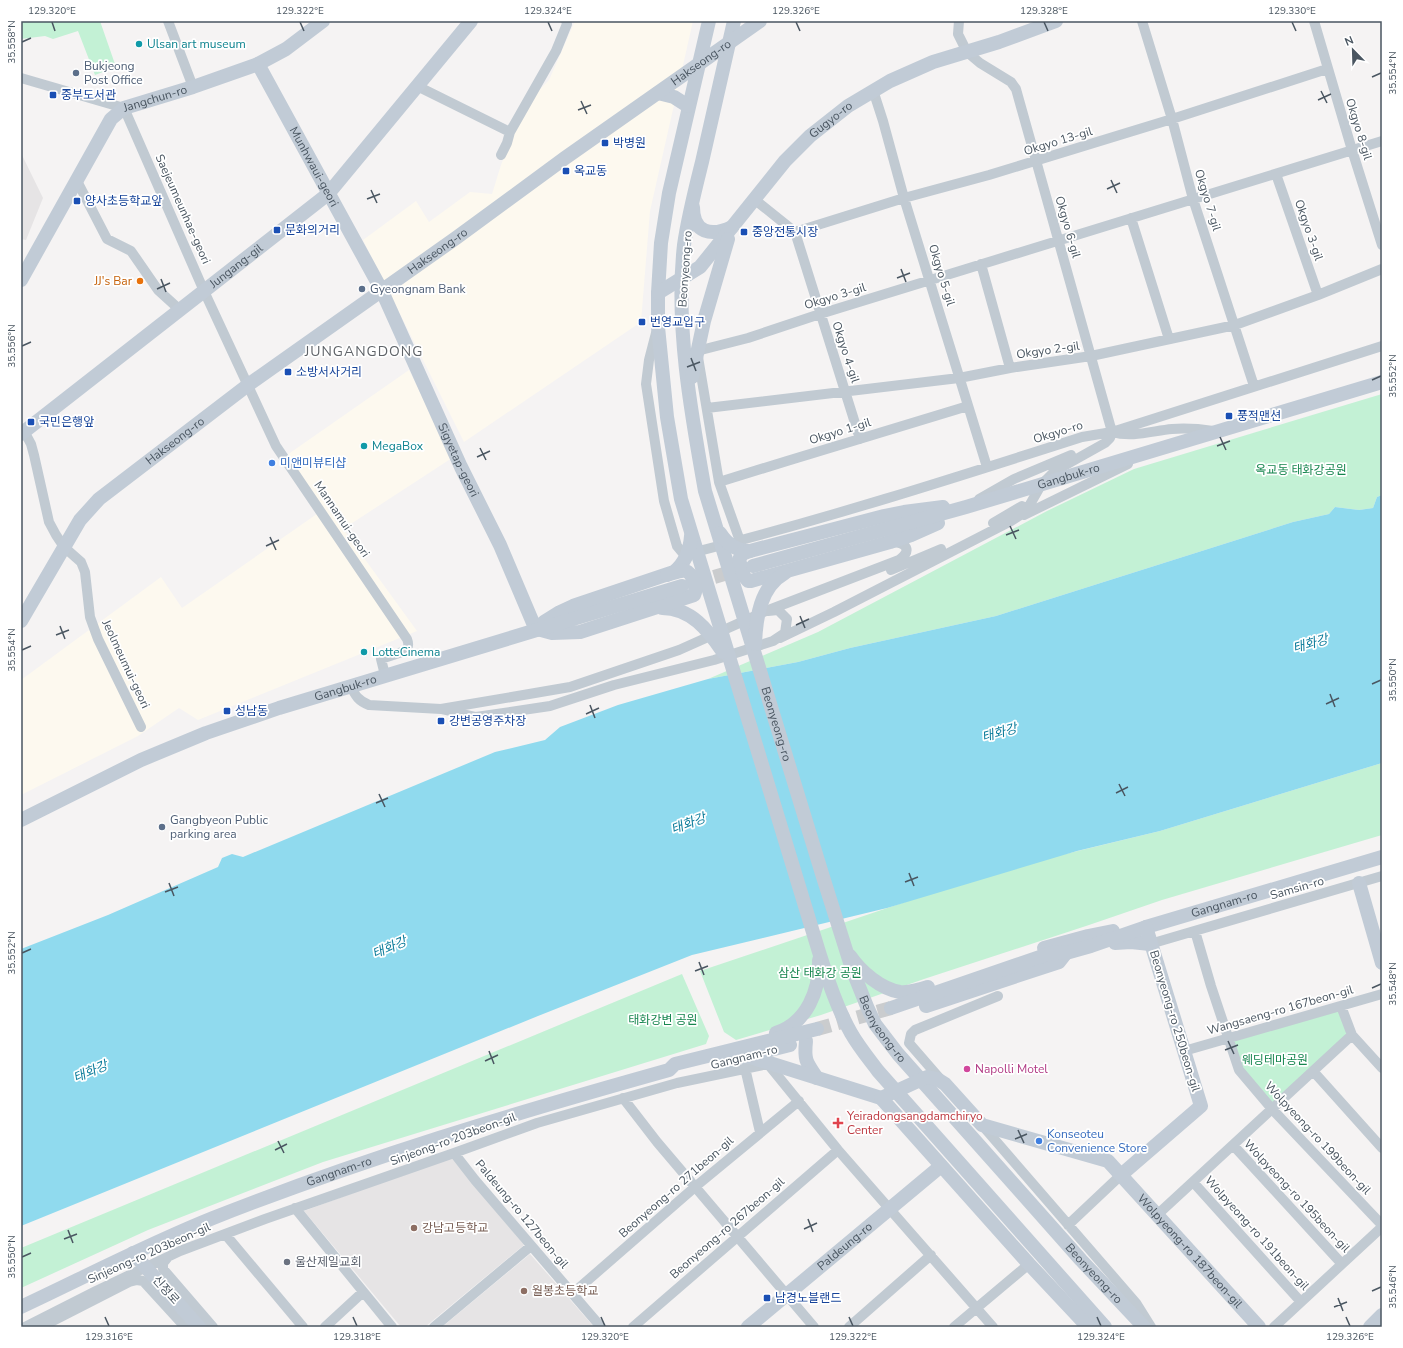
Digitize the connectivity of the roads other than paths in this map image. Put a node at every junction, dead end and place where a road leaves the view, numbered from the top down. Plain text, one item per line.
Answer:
1 (168, 21) edge
2 (323, 21) edge
3 (471, 21) edge
4 (566, 21) edge
5 (709, 21) edge
6 (734, 21) edge
7 (760, 21) edge
8 (959, 21) edge
9 (1056, 21) edge
10 (1142, 21) edge
11 (1314, 21) edge
12 (729, 43) junction
13 (967, 52) junction
14 (258, 64) junction
15 (698, 65) junction
16 (1327, 69) junction
17 (21, 78) edge
18 (417, 86) junction
19 (193, 87) junction
20 (873, 90) junction
21 (658, 93) junction
22 (688, 106) junction
23 (124, 108) junction
24 (1172, 119) junction
25 (510, 132) junction
26 (1382, 141) edge
27 (1352, 150) junction
28 (501, 155) dead end
29 (1035, 161) junction
30 (1276, 174) junction
31 (77, 181) junction
32 (328, 194) junction
33 (693, 198) junction
34 (904, 198) junction
35 (754, 199) junction
36 (1193, 199) junction
37 (1131, 218) junction
38 (732, 227) junction
39 (795, 232) junction
40 (1058, 240) junction
41 (1382, 245) edge
42 (980, 264) junction
43 (1382, 269) edge
44 (682, 278) junction
45 (21, 280) edge
46 (930, 280) junction
47 (382, 289) junction
48 (204, 291) junction
49 (658, 293) junction
50 (1318, 295) junction
51 (180, 310) junction
52 (820, 314) junction
53 (1234, 325) junction
54 (658, 327) junction
55 (1169, 339) junction
56 (1382, 346) edge
57 (697, 351) junction
58 (1091, 356) junction
59 (1010, 368) junction
60 (959, 378) junction
61 (1382, 382) edge
62 (248, 385) junction
63 (1254, 386) junction
64 (845, 392) junction
65 (690, 394) junction
66 (968, 406) junction
67 (706, 408) junction
68 (22, 432) edge
69 (1112, 432) junction
70 (1219, 432) junction
71 (860, 439) junction
72 (1160, 450) junction
73 (987, 467) junction
74 (1084, 473) junction
75 (719, 482) junction
76 (1041, 485) junction
77 (1033, 500) junction
78 (966, 507) junction
79 (1011, 521) junction
80 (716, 528) junction
81 (692, 535) junction
82 (740, 541) junction
83 (890, 542) junction
84 (64, 547) junction
85 (750, 551) junction
86 (753, 566) tunnel mouth
87 (790, 570) junction
88 (667, 575) junction
89 (682, 586) tunnel mouth
90 (656, 608) junction
91 (766, 611) junction
92 (21, 621) edge
93 (536, 630) junction
94 (773, 641) junction
95 (756, 656) junction
96 (731, 664) junction
97 (385, 676) junction
98 (351, 686) junction
99 (441, 709) junction
100 (141, 727) dead end
101 (21, 820) edge
102 (1382, 857) edge
103 (1382, 876) edge
104 (1360, 883) junction
105 (1146, 927) junction
106 (1195, 931) junction
107 (1379, 938) edge
108 (1150, 944) junction
109 (844, 946) junction
110 (1091, 946) junction
111 (819, 952) junction
112 (1382, 962) edge
113 (1382, 994) edge
114 (998, 996) dead end
115 (1341, 1006) junction
116 (892, 1012) tunnel mouth
117 (814, 1036) junction
118 (1352, 1036) junction
119 (1228, 1038) junction
120 (730, 1050) junction
121 (1184, 1051) junction
122 (746, 1062) junction
123 (768, 1064) junction
124 (1382, 1068) edge
125 (669, 1070) junction
126 (1313, 1072) junction
127 (817, 1078) junction
128 (945, 1084) junction
129 (623, 1098) junction
130 (881, 1098) junction
131 (799, 1102) junction
132 (1272, 1109) junction
133 (982, 1125) junction
134 (760, 1132) junction
135 (1233, 1145) junction
136 (1382, 1148) edge
137 (838, 1150) junction
138 (454, 1153) junction
139 (941, 1166) junction
140 (1121, 1175) junction
141 (1193, 1182) junction
142 (695, 1187) junction
143 (295, 1208) junction
144 (890, 1208) junction
145 (1158, 1215) junction
146 (1068, 1225) junction
147 (1382, 1226) edge
148 (225, 1234) junction
149 (737, 1237) junction
150 (531, 1246) junction
151 (133, 1253) junction
152 (931, 1255) junction
153 (168, 1257) junction
154 (1029, 1264) junction
155 (1342, 1264) junction
156 (363, 1292) junction
157 (572, 1294) junction
158 (786, 1294) junction
159 (1301, 1302) junction
160 (21, 1307) edge
161 (977, 1308) junction
162 (1382, 1315) edge
163 (25, 1327) edge
164 (41, 1327) edge
165 (185, 1327) edge
166 (199, 1327) edge
167 (213, 1327) edge
168 (303, 1327) edge
169 (325, 1327) edge
170 (392, 1327) edge
171 (434, 1327) edge
172 (601, 1327) edge
173 (633, 1327) edge
174 (748, 1327) edge
175 (814, 1327) edge
176 (849, 1327) edge
177 (954, 1327) edge
178 (993, 1327) edge
179 (1088, 1327) edge
180 (1105, 1327) edge
181 (1144, 1327) edge
182 (1151, 1327) edge
183 (1259, 1327) edge
184 (1274, 1327) edge
185 (1370, 1327) edge

1 - 19 street
2 - 14 main road, Jangchun-ro
3 - 18 main road, Jungang-gil
4 - 25 street
5 - 15 main road, Beonyeong-ro
6 - 12 main road, Beonyeong-ro
7 - 12 main road, Hakseong-ro
8 - 13 street
9 - 13 main road, Gugyo-ro
10 - 24 street, Okgyo 7-gil
11 - 16 street, Okgyo 8-gil
12 - 15 main road, Hakseong-ro
12 - 33 main road, Beonyeong-ro
13 - 20 main road, Gugyo-ro
13 - 29 street, Okgyo 6-gil
14 - 19 main road, Jangchun-ro
14 - 32 main road, Munhwaui-geori
15 - 21 main road, Hakseong-ro
15 - 22 main road, Beonyeong-ro
16 - 24 street, Okgyo 13-gil
16 - 27 street, Okgyo 8-gil
17 - 23 street
18 - 25 street
18 - 32 main road, Jungang-gil
19 - 23 main road, Jangchun-ro
20 - 34 street, Okgyo 5-gil
20 - 35 main road, Gugyo-ro
21 - 22 main road
21 - 47 main road, Hakseong-ro
22 - 49 main road, Beonyeong-ro
23 - 31 main road, Jangchun-ro
23 - 48 street, Saejeumeunhae-geori
24 - 29 street, Okgyo 13-gil
24 - 36 street, Okgyo 7-gil
25 - 28 street
26 - 27 street, Okgyo 3-gil
27 - 30 street, Okgyo 3-gil
27 - 41 street, Okgyo 8-gil
29 - 34 street, Okgyo 13-gil
29 - 40 street, Okgyo 6-gil
30 - 36 street, Okgyo 3-gil
30 - 50 street, Okgyo 3-gil
31 - 45 main road, Jangchun-ro
31 - 51 street
32 - 47 main road, Munhwaui-geori
32 - 48 main road, Jungang-gil
33 - 38 main road
33 - 44 main road, Beonyeong-ro
34 - 39 street, Okgyo 13-gil
34 - 46 street, Okgyo 5-gil
35 - 38 main road, Gugyo-ro
35 - 39 street
36 - 37 street, Okgyo 3-gil
36 - 53 street, Okgyo 7-gil
37 - 40 street, Okgyo 3-gil
37 - 55 street
38 - 44 main road, Gugyo-ro
38 - 57 main road
39 - 52 street, Okgyo 4-gil
40 - 42 street, Okgyo 3-gil
40 - 58 street, Okgyo 6-gil
42 - 46 street, Okgyo 3-gil
42 - 59 street
43 - 50 street, Okgyo 2-gil
44 - 49 main road, Gugyo-ro
44 - 65 main road, Beonyeong-ro
46 - 52 street, Okgyo 3-gil
46 - 60 street, Okgyo 5-gil
47 - 62 main road, Hakseong-ro
47 - 93 main road, Sigyetap-geori
48 - 51 main road, Jungang-gil
48 - 62 street, Saejeumeunhae-geori
49 - 54 main road, Beonyeong-ro
50 - 53 street, Okgyo 2-gil
51 - 68 main road, Jungang-gil
52 - 57 street, Okgyo 3-gil
52 - 64 street, Okgyo 4-gil
53 - 55 street, Okgyo 2-gil
53 - 63 street, Okgyo 7-gil
54 - 81 main road, Beonyeong-ro
54 - 82 street, Okgyo-ro
55 - 58 street, Okgyo 2-gil
56 - 63 street, Okgyo-ro
57 - 65 main road
57 - 67 street
58 - 59 street, Okgyo 2-gil
58 - 69 street, Okgyo 6-gil
59 - 60 street, Okgyo 2-gil
60 - 64 street, Okgyo 2-gil
60 - 66 street, Okgyo 5-gil
61 - 70 main road, Gangbuk-ro
62 - 84 main road, Hakseong-ro
62 - 97 street, Mannamui-geori
63 - 69 street, Okgyo-ro
64 - 67 street, Okgyo 2-gil
64 - 71 street, Okgyo 4-gil
65 - 80 main road, Beonyeong-ro
66 - 71 street, Okgyo 1-gil
66 - 73 street, Okgyo 5-gil
67 - 75 street
68 - 84 street, Jungang-gil
69 - 70 street
69 - 73 street, Okgyo-ro
69 - 76 street
69 - 78 street
70 - 72 main road, Gangbuk-ro
71 - 75 street, Okgyo 1-gil
72 - 74 main road, Gangbuk-ro
72 - 79 street
73 - 82 street, Okgyo-ro
74 - 76 main road, Gangbuk-ro
74 - 77 street
75 - 82 street
76 - 77 street
76 - 78 main road, Gangbuk-ro
77 - 79 street
77 - 91 street
78 - 83 main road
78 - 85 main road
78 - 86 main road, Gangbuk-ro
79 - 94 street
80 - 85 main road
80 - 95 main road, Beonyeong-ro
81 - 88 main road
81 - 96 main road, Beonyeong-ro
83 - 87 main road
83 - 91 street
84 - 92 main road, Hakseong-ro
84 - 100 street, Jeolmeumui-geori
85 - 87 main road
87 - 95 main road
88 - 90 main road
88 - 93 main road
89 - 93 main road, Gangbuk-ro
90 - 93 main road
90 - 96 main road
91 - 94 street
91 - 99 street
93 - 97 main road, Gangbuk-ro
94 - 99 street
95 - 109 main road, Beonyeong-ro
96 - 111 main road, Beonyeong-ro
97 - 98 main road, Gangbuk-ro
98 - 99 street
98 - 101 main road, Gangbuk-ro
102 - 105 main road, Gangnam-ro
103 - 104 street, Samsin-ro
104 - 106 street, Samsin-ro
104 - 107 main road
105 - 108 main road, Beonyeong-ro 250beon-gil
105 - 109 main road
105 - 110 main road, Gangnam-ro
106 - 108 street, Samsin-ro
106 - 119 street, Wolpyeong-ro 199beon-gil
107 - 112 main road
108 - 110 main road
108 - 121 main road, Beonyeong-ro 250beon-gil
109 - 181 main road, Beonyeong-ro
110 - 116 main road, Gangnam-ro
111 - 120 main road
111 - 180 main road, Beonyeong-ro
113 - 115 street, Wangsaeng-ro 167beon-gil
114 - 128 street
115 - 118 street
115 - 119 street, Wangsaeng-ro 167beon-gil
117 - 120 main road, Gangnam-ro
117 - 122 main road, Gangnam-ro
117 - 127 main road
118 - 124 street
118 - 126 street
119 - 121 street, Wangsaeng-ro 167beon-gil
119 - 132 street, Wolpyeong-ro 199beon-gil
120 - 122 main road
120 - 125 main road, Gangnam-ro
121 - 140 main road, Beonyeong-ro 250beon-gil
122 - 123 main road
122 - 125 main road, Gangnam-ro
122 - 129 street, Sinjeong-ro 203beon-gil
122 - 134 street
123 - 127 main road
123 - 131 street
125 - 151 main road, Gangnam-ro
126 - 132 street
126 - 136 street
127 - 130 main road
128 - 130 main road
128 - 133 main road
129 - 138 street, Sinjeong-ro 203beon-gil
129 - 142 street
130 - 139 main road
131 - 134 street, Beonyeong-ro 271beon-gil
131 - 137 street
132 - 135 street
132 - 147 street, Wolpyeong-ro 199beon-gil
133 - 140 main road
133 - 146 street
134 - 142 street, Beonyeong-ro 271beon-gil
135 - 141 street
135 - 155 street, Wolpyeong-ro 195beon-gil
137 - 144 street
137 - 149 street, Beonyeong-ro 267beon-gil
138 - 143 street, Sinjeong-ro 203beon-gil
138 - 150 street, Paldeung-ro 127beon-gil
139 - 144 main road, Paldeung-ro
139 - 154 main road
140 - 145 main road, Wolpyeong-ro 187beon-gil
140 - 146 street, Beonyeong-ro 250beon-gil
141 - 145 street
141 - 159 street, Wolpyeong-ro 191beon-gil
142 - 149 street
142 - 157 street, Beonyeong-ro 271beon-gil
143 - 148 street, Sinjeong-ro 203beon-gil
143 - 156 street
144 - 152 street
144 - 158 main road, Paldeung-ro
145 - 183 main road, Wolpyeong-ro 187beon-gil
146 - 182 street
147 - 155 street
148 - 153 street, Sinjeong-ro 203beon-gil
148 - 168 street
149 - 158 street
149 - 173 street, Beonyeong-ro 267beon-gil
150 - 157 street, Paldeung-ro 127beon-gil
150 - 171 street
151 - 160 main road, Gangnam-ro
151 - 166 main road, 신정로
152 - 161 street
152 - 176 street
153 - 163 street, Sinjeong-ro 203beon-gil
153 - 167 street
154 - 161 street
154 - 179 main road
155 - 159 street
156 - 169 street
156 - 170 street
157 - 172 street, Paldeung-ro 127beon-gil
158 - 174 main road, Paldeung-ro
158 - 175 street
159 - 184 street
161 - 177 street
161 - 178 street
162 - 185 main road
164 - 165 street

